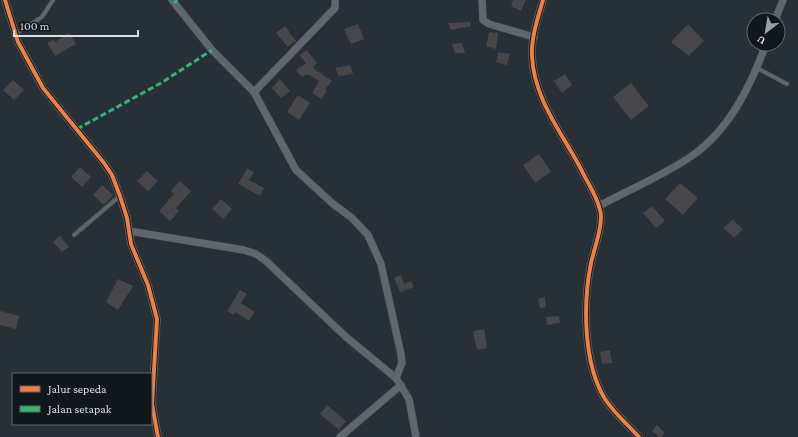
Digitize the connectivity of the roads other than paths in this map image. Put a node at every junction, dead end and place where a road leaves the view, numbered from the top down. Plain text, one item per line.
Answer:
1 (5, 0) edge
2 (53, 0) edge
3 (172, 0) edge
4 (335, 0) edge
5 (482, 0) edge
6 (543, 0) edge
7 (783, 0) edge
8 (778, 12) edge
9 (15, 34) junction
10 (534, 37) junction
11 (763, 52) edge
12 (756, 68) junction
13 (787, 84) dead end
14 (254, 92) junction
15 (120, 196) junction
16 (599, 206) junction
17 (129, 231) junction
18 (74, 235) dead end
19 (396, 378) junction
20 (401, 385) junction
21 (158, 437) edge
22 (340, 437) edge
23 (416, 437) edge
24 (639, 437) edge

1 - 9 street
2 - 9 lane
3 - 14 street
4 - 14 street
5 - 10 street
6 - 10 street
7 - 8 street
9 - 15 street
10 - 16 street
11 - 12 street
12 - 13 lane
12 - 16 street
14 - 19 street
15 - 17 street
15 - 18 lane
16 - 24 street
17 - 19 street
17 - 21 street
19 - 20 street
20 - 22 street
20 - 23 street

